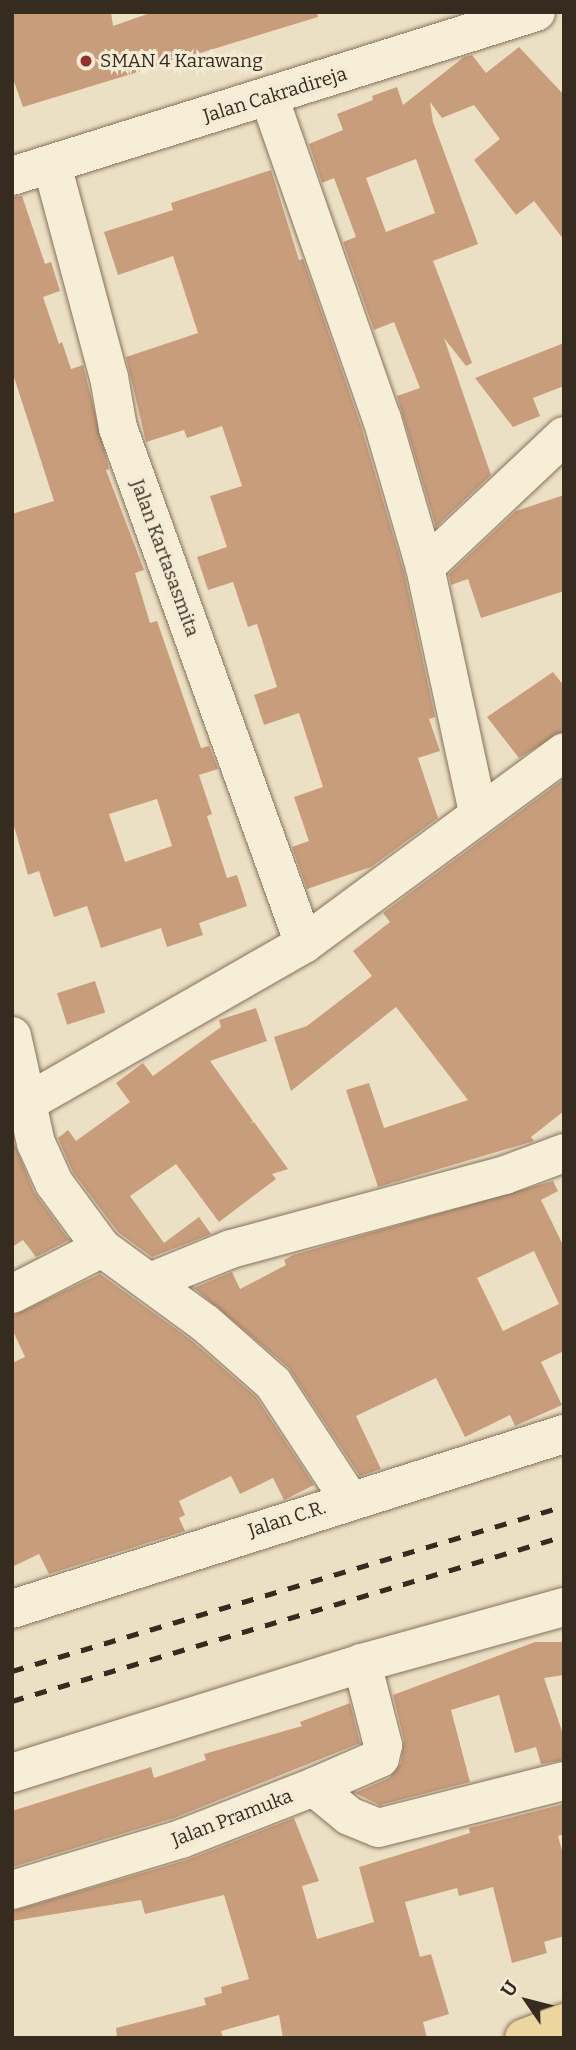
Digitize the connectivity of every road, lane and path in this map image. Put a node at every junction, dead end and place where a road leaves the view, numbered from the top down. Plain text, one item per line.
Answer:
1 (536, 12) edge
2 (269, 97) junction
3 (52, 165) junction
4 (12, 176) edge
5 (564, 436) edge
6 (425, 567) junction
7 (564, 752) edge
8 (478, 812) junction
9 (304, 944) junction
10 (12, 1036) edge
11 (28, 1102) junction
12 (562, 1161) edge
13 (102, 1248) junction
14 (149, 1282) junction
15 (12, 1294) edge
16 (564, 1434) edge
17 (349, 1500) junction
18 (564, 1607) edge
19 (12, 1609) edge
20 (362, 1662) junction
21 (12, 1773) edge
22 (564, 1781) edge
23 (314, 1787) junction
24 (12, 1890) edge
25 (564, 2023) edge
26 (524, 2038) edge

1 - 2 street, Jalan Cakradireja
2 - 3 street, Jalan Cakradireja
2 - 6 street
3 - 4 street, Jalan Cakradireja
3 - 9 street, Jalan Kartasasmita
5 - 6 street
6 - 8 street
7 - 8 street
8 - 9 street
9 - 11 street
10 - 11 street
11 - 13 street
12 - 14 street
13 - 14 street
13 - 15 street
14 - 17 street
16 - 17 street, Jalan C.R.
17 - 19 street, Jalan C.R.
18 - 20 street
20 - 21 street
20 - 23 street
22 - 23 street, Jalan Pramuka
23 - 24 street, Jalan Pramuka
25 - 26 main road

